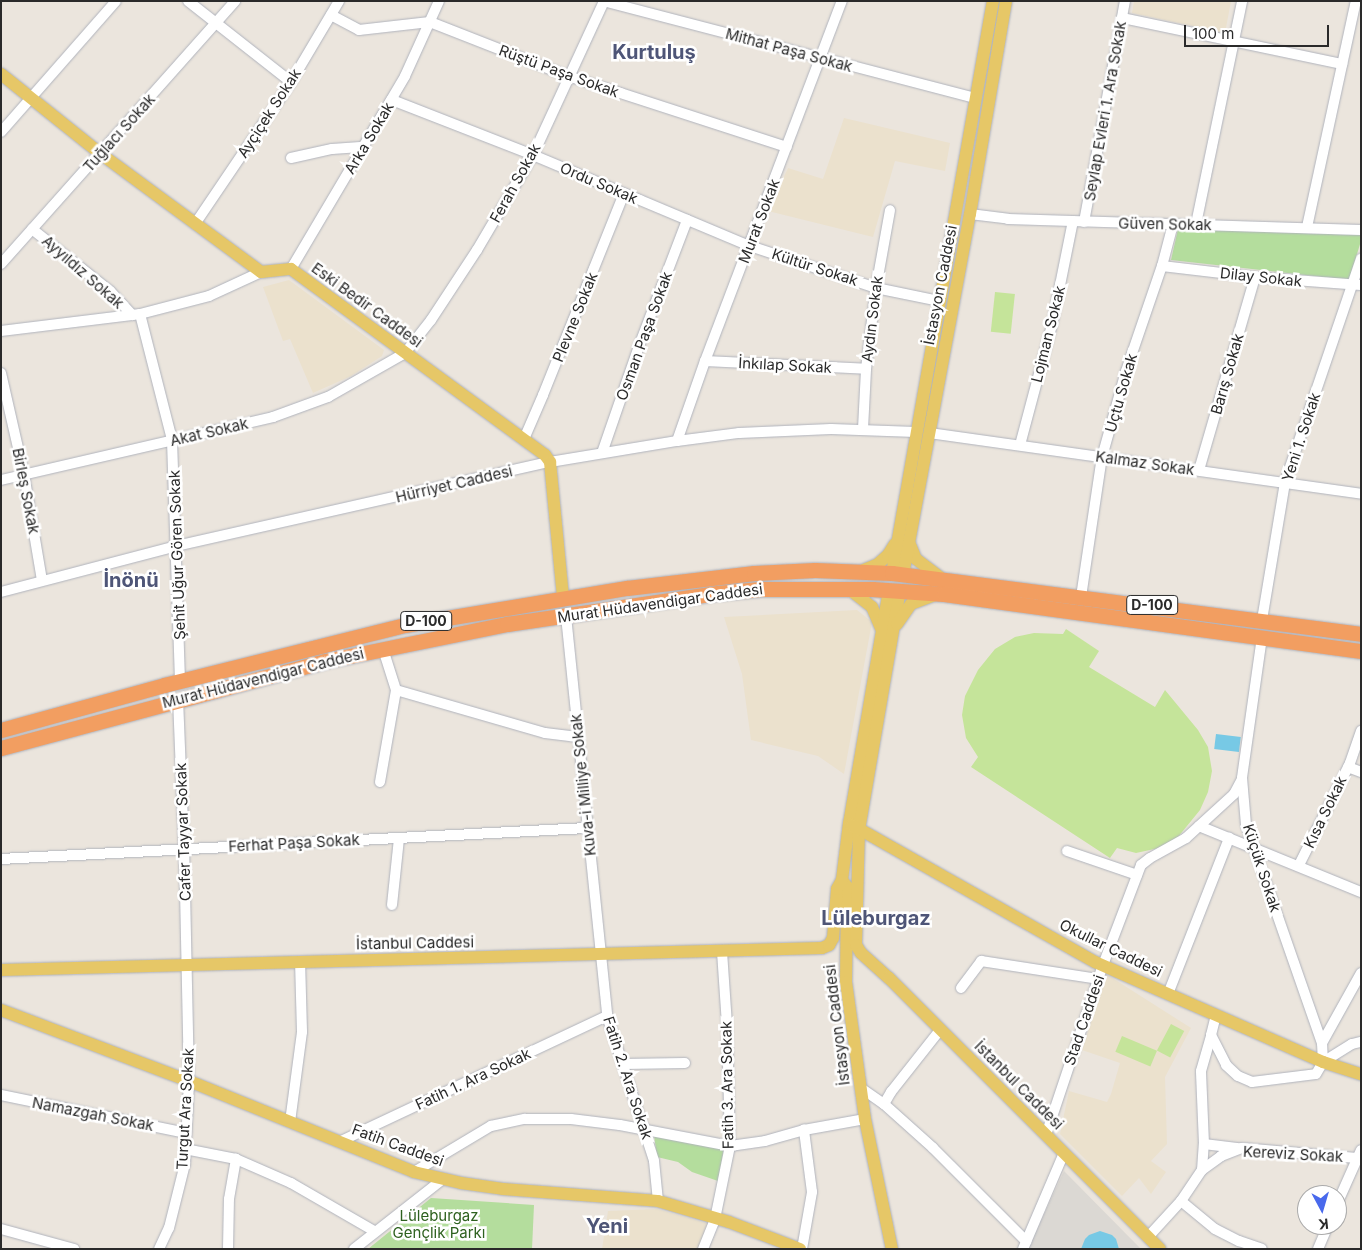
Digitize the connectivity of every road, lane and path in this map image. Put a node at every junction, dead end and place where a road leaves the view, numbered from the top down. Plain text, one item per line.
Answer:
1 (116, 1) edge
2 (188, 1) edge
3 (235, 1) edge
4 (339, 1) edge
5 (439, 1) edge
6 (603, 1) edge
7 (842, 1) edge
8 (993, 1) edge
9 (1006, 1) edge
10 (1125, 1) edge
11 (1242, 1) edge
12 (1356, 1) edge
13 (331, 16) junction
14 (1122, 18) junction
15 (430, 22) junction
16 (216, 23) junction
17 (1234, 42) junction
18 (820, 58) junction
19 (1342, 64) junction
20 (1, 74) edge
21 (568, 76) junction
22 (291, 82) junction
23 (31, 99) junction
24 (392, 100) junction
25 (982, 100) junction
26 (1, 132) edge
27 (364, 147) junction
28 (787, 147) junction
29 (101, 154) junction
30 (533, 155) junction
31 (292, 158) dead end
32 (624, 194) junction
33 (890, 210) dead end
34 (955, 212) junction
35 (970, 214) junction
36 (687, 220) junction
37 (1073, 221) junction
38 (1084, 222) junction
39 (196, 224) junction
40 (1173, 224) junction
41 (1196, 224) junction
42 (1307, 227) junction
43 (32, 229) junction
44 (1361, 230) edge
45 (750, 246) junction
46 (1361, 259) edge
47 (1, 264) edge
48 (1162, 266) junction
49 (291, 270) junction
50 (261, 272) junction
51 (1255, 277) junction
52 (1356, 286) edge
53 (876, 288) junction
54 (938, 301) junction
55 (953, 304) junction
56 (136, 315) junction
57 (1, 331) edge
58 (405, 353) junction
59 (705, 361) junction
60 (866, 369) junction
61 (1, 373) edge
62 (863, 429) junction
63 (916, 432) junction
64 (929, 433) junction
65 (524, 439) junction
66 (172, 440) junction
67 (677, 441) junction
68 (1020, 445) junction
69 (602, 453) junction
70 (1102, 457) junction
71 (550, 462) junction
72 (1199, 470) junction
73 (24, 474) junction
74 (1, 480) edge
75 (1285, 482) junction
76 (1361, 494) edge
77 (903, 539) junction
78 (176, 546) junction
79 (860, 571) junction
80 (897, 574) junction
81 (42, 580) junction
82 (944, 586) junction
83 (849, 589) junction
84 (894, 590) junction
85 (1, 592) edge
86 (1081, 597) junction
87 (563, 598) junction
88 (566, 616) junction
89 (1262, 620) junction
90 (888, 631) junction
91 (1361, 634) edge
92 (1262, 637) junction
93 (383, 649) junction
94 (1361, 651) edge
95 (180, 680) junction
96 (396, 690) junction
97 (178, 699) junction
98 (1, 730) edge
99 (1361, 731) edge
100 (578, 738) junction
101 (1, 748) edge
102 (1348, 767) junction
103 (1361, 772) edge
104 (1242, 778) junction
105 (380, 782) dead end
106 (854, 826) junction
107 (1199, 826) junction
108 (586, 828) junction
109 (399, 838) junction
110 (1229, 838) junction
111 (184, 848) junction
112 (1255, 850) junction
113 (1067, 851) dead end
114 (1, 859) edge
115 (1299, 865) junction
116 (1138, 875) junction
117 (842, 880) junction
118 (1361, 892) edge
119 (392, 906) dead end
120 (830, 945) junction
121 (850, 945) junction
122 (722, 950) junction
123 (600, 954) junction
124 (300, 962) junction
125 (188, 965) junction
126 (1103, 965) junction
127 (1, 970) edge
128 (1361, 973) edge
129 (1098, 979) junction
130 (961, 988) dead end
131 (1168, 994) junction
132 (1, 1010) edge
133 (1216, 1015) junction
134 (608, 1016) junction
135 (940, 1030) junction
136 (1211, 1035) junction
137 (1361, 1042) edge
138 (1322, 1043) junction
139 (1323, 1062) junction
140 (623, 1064) junction
141 (685, 1064) dead end
142 (1361, 1074) edge
143 (190, 1081) junction
144 (861, 1088) junction
145 (1, 1095) edge
146 (884, 1104) junction
147 (866, 1120) junction
148 (290, 1122) junction
149 (644, 1129) junction
150 (804, 1130) junction
151 (186, 1133) junction
152 (1046, 1135) junction
153 (339, 1142) junction
154 (1204, 1144) junction
155 (730, 1146) junction
156 (1242, 1148) junction
157 (185, 1149) junction
158 (1064, 1154) junction
159 (1359, 1154) edge
160 (236, 1159) junction
161 (1202, 1170) junction
162 (414, 1172) junction
163 (443, 1179) junction
164 (1345, 1185) edge
165 (658, 1201) junction
166 (1181, 1201) junction
167 (715, 1219) junction
168 (1, 1229) edge
169 (374, 1231) junction
170 (1324, 1235) edge
171 (1148, 1237) junction
172 (1025, 1245) edge
173 (74, 1249) edge
174 (159, 1249) edge
175 (228, 1249) edge
176 (354, 1249) edge
177 (703, 1249) edge
178 (801, 1249) edge
179 (892, 1249) edge
180 (1160, 1249) edge
181 (1262, 1249) edge
182 (1318, 1249) edge

1 - 23 street
2 - 16 street
3 - 16 street, Tuğlacı Sokak
4 - 13 street, Ayçiçek Sokak
5 - 15 street, Arka Sokak
6 - 18 street, Mithat Paşa Sokak
6 - 21 street, Ferah Sokak
7 - 18 street, Murat Sokak
8 - 25 main road, İstasyon Caddesi
9 - 25 main road, İstasyon Caddesi
10 - 14 street, Seylap Evleri 1. Ara Sokak
11 - 17 street
12 - 19 street
13 - 15 street, Rüştü Paşa Sokak
13 - 22 street, Ayçiçek Sokak
14 - 17 street
14 - 38 street, Seylap Evleri 1. Ara Sokak
15 - 21 street, Rüştü Paşa Sokak
15 - 24 street, Arka Sokak
16 - 22 street
16 - 29 street, Tuğlacı Sokak
17 - 19 street
17 - 41 street
18 - 25 street, Mithat Paşa Sokak
18 - 28 street, Murat Sokak
19 - 42 street
20 - 23 main road
21 - 28 street, Rüştü Paşa Sokak
21 - 30 street, Ferah Sokak
22 - 39 street, Ayçiçek Sokak
23 - 26 street
23 - 29 main road
24 - 27 street, Arka Sokak
24 - 30 street, Ordu Sokak
25 - 34 main road, İstasyon Caddesi
25 - 35 main road, İstasyon Caddesi
27 - 31 street
27 - 49 street, Arka Sokak
28 - 45 street, Murat Sokak
29 - 39 main road
29 - 43 street, Tuğlacı Sokak
30 - 32 street, Ordu Sokak
30 - 58 street, Ferah Sokak
32 - 36 street, Ordu Sokak
32 - 65 street, Plevne Sokak
33 - 53 street, Aydın Sokak
34 - 35 main road
34 - 54 main road, İstasyon Caddesi
35 - 37 street, Güven Sokak
35 - 55 main road, İstasyon Caddesi
36 - 45 street, Ordu Sokak
36 - 69 street, Osman Paşa Sokak
37 - 38 street, Güven Sokak
37 - 68 street, Lojman Sokak
38 - 40 street, Güven Sokak
39 - 50 main road
40 - 41 street, Güven Sokak
40 - 48 street, Uçtu Sokak
41 - 42 street, Güven Sokak
42 - 44 street, Güven Sokak
43 - 47 street, Tuğlacı Sokak
43 - 56 street, Ayyıldız Sokak
45 - 53 street, Kültür Sokak
45 - 59 street, Murat Sokak
46 - 52 street, Yeni 1. Sokak
48 - 51 street, Dilay Sokak
48 - 70 street, Uçtu Sokak
49 - 50 main road, Eski Bedir Caddesi
49 - 58 main road, Eski Bedir Caddesi
50 - 56 street
51 - 52 street, Dilay Sokak
51 - 72 street, Barış Sokak
52 - 75 street, Yeni 1. Sokak
53 - 54 street, Kültür Sokak
53 - 60 street, Aydın Sokak
54 - 55 main road
54 - 63 main road, İstasyon Caddesi
55 - 64 main road, İstasyon Caddesi
56 - 57 street
56 - 66 street, Şehit Uğur Gören Sokak
58 - 65 main road, Eski Bedir Caddesi
58 - 66 street, Akat Sokak
59 - 60 street, İnkılap Sokak
59 - 67 street, Murat Sokak
60 - 62 street, Aydın Sokak
61 - 73 street, Birleş Sokak
62 - 63 street, Hürriyet Caddesi
62 - 67 street, Hürriyet Caddesi
63 - 64 main road
63 - 77 main road, İstasyon Caddesi
64 - 68 street, Kalmaz Sokak
64 - 77 main road, İstasyon Caddesi
65 - 71 main road, Eski Bedir Caddesi
66 - 73 street, Akat Sokak
66 - 78 street, Şehit Uğur Gören Sokak
67 - 69 street, Hürriyet Caddesi
68 - 70 street, Kalmaz Sokak
69 - 71 street, Hürriyet Caddesi
70 - 72 street, Kalmaz Sokak
70 - 86 street, Uçtu Sokak
71 - 78 street, Hürriyet Caddesi
71 - 87 main road
72 - 75 street, Kalmaz Sokak
73 - 74 street, Akat Sokak
73 - 81 street, Birleş Sokak
75 - 76 street, Kalmaz Sokak
75 - 89 street, Yeni 1. Sokak
77 - 79 main road
77 - 80 main road, İstasyon Caddesi
77 - 82 main road
78 - 81 street, Hürriyet Caddesi
78 - 95 street, Şehit Uğur Gören Sokak
79 - 80 highway, Murat Hüdavendigar Caddesi / D-100
79 - 87 highway, Murat Hüdavendigar Caddesi / D-100
80 - 82 highway, Murat Hüdavendigar Caddesi / D-100
80 - 84 highway
81 - 85 street, Hürriyet Caddesi
82 - 84 highway, Murat Hüdavendigar Caddesi / D-100
82 - 86 highway, Murat Hüdavendigar Caddesi / D-100
82 - 90 main road
82 - 92 highway, Murat Hüdavendigar Caddesi / D-100
83 - 84 highway, Murat Hüdavendigar Caddesi / D-100
83 - 88 highway, Murat Hüdavendigar Caddesi / D-100
83 - 90 main road
84 - 90 main road, İstasyon Caddesi
86 - 89 highway, Murat Hüdavendigar Caddesi / D-100
87 - 95 highway, Murat Hüdavendigar Caddesi / D-100
88 - 93 highway, Murat Hüdavendigar Caddesi / D-100
88 - 100 street, Kuva-i Milliye Sokak
89 - 91 highway, Murat Hüdavendigar Caddesi / D-100
90 - 106 main road, İstasyon Caddesi
92 - 94 highway, Murat Hüdavendigar Caddesi / D-100
92 - 104 street, Küçük Sokak
93 - 96 street
93 - 97 highway, Murat Hüdavendigar Caddesi / D-100
95 - 98 highway, Murat Hüdavendigar Caddesi / D-100
96 - 100 street
96 - 105 street
97 - 101 highway, Murat Hüdavendigar Caddesi / D-100
97 - 111 street, Cafer Tayyar Sokak
99 - 102 street, Kısa Sokak
100 - 108 street, Kuva-i Milliye Sokak
102 - 103 street
102 - 115 street, Kısa Sokak
104 - 107 street, Stad Caddesi
104 - 112 street, Küçük Sokak
106 - 117 main road, İstasyon Caddesi
106 - 121 main road
106 - 126 main road, Okullar Caddesi
107 - 110 street
107 - 116 street, Stad Caddesi
108 - 109 street, Ferhat Paşa Sokak
108 - 123 street, Kuva-i Milliye Sokak
109 - 111 street, Ferhat Paşa Sokak
109 - 119 street
110 - 112 street
110 - 131 street
111 - 114 street, Ferhat Paşa Sokak
111 - 125 street, Cafer Tayyar Sokak
112 - 115 street
112 - 138 street, Küçük Sokak
113 - 116 street
115 - 118 street
116 - 126 street, Stad Caddesi
117 - 120 main road
117 - 121 main road, İstasyon Caddesi
120 - 121 street, İstanbul Caddesi
120 - 122 main road, İstanbul Caddesi
121 - 135 main road, İstanbul Caddesi
121 - 144 main road, İstasyon Caddesi
122 - 123 main road, İstanbul Caddesi
122 - 155 street, Fatih 3. Ara Sokak
123 - 124 main road, İstanbul Caddesi
123 - 134 street, Fatih 2. Ara Sokak
124 - 125 main road, İstanbul Caddesi
124 - 148 street
125 - 127 main road, İstanbul Caddesi
125 - 143 street, Turgut Ara Sokak
126 - 129 street, Stad Caddesi
126 - 131 main road, Okullar Caddesi
128 - 138 street
129 - 130 street
129 - 152 street, Stad Caddesi
131 - 133 main road, Okullar Caddesi
132 - 143 main road, Fatih Caddesi
133 - 136 street
133 - 139 main road, Okullar Caddesi
134 - 140 street, Fatih 2. Ara Sokak
134 - 153 street, Fatih 1. Ara Sokak
135 - 146 street
135 - 152 main road, İstanbul Caddesi
136 - 139 street
136 - 154 street
137 - 139 street
138 - 139 street, Küçük Sokak
139 - 142 main road, Okullar Caddesi
140 - 141 street
140 - 149 street, Fatih 2. Ara Sokak
143 - 148 main road, Fatih Caddesi
143 - 151 street, Turgut Ara Sokak
144 - 146 street
144 - 147 main road, İstasyon Caddesi
145 - 151 street, Namazgah Sokak
146 - 172 street
147 - 150 street
147 - 179 main road, İstasyon Caddesi
148 - 153 main road, Fatih Caddesi
149 - 155 street
149 - 162 street
149 - 165 street, Fatih 2. Ara Sokak
150 - 155 street
150 - 178 street
151 - 157 street, Turgut Ara Sokak
152 - 158 main road, İstanbul Caddesi
153 - 162 main road, Fatih Caddesi
154 - 156 street
154 - 161 street
155 - 167 street, Fatih 3. Ara Sokak
156 - 159 street, Kereviz Sokak
156 - 161 street, Kereviz Sokak
157 - 160 street
157 - 174 street, Turgut Ara Sokak
158 - 171 main road, İstanbul Caddesi
158 - 172 street
159 - 164 street
160 - 169 street
160 - 175 street
161 - 166 street, Kereviz Sokak
162 - 163 main road, Fatih Caddesi
163 - 165 main road, Fatih Caddesi
163 - 169 street
165 - 167 main road, Fatih Caddesi
166 - 171 street, Kereviz Sokak
166 - 181 street
167 - 177 street, Fatih 3. Ara Sokak
167 - 178 main road, Fatih Caddesi
168 - 173 street
169 - 176 street
170 - 182 street
171 - 180 main road, İstanbul Caddesi

